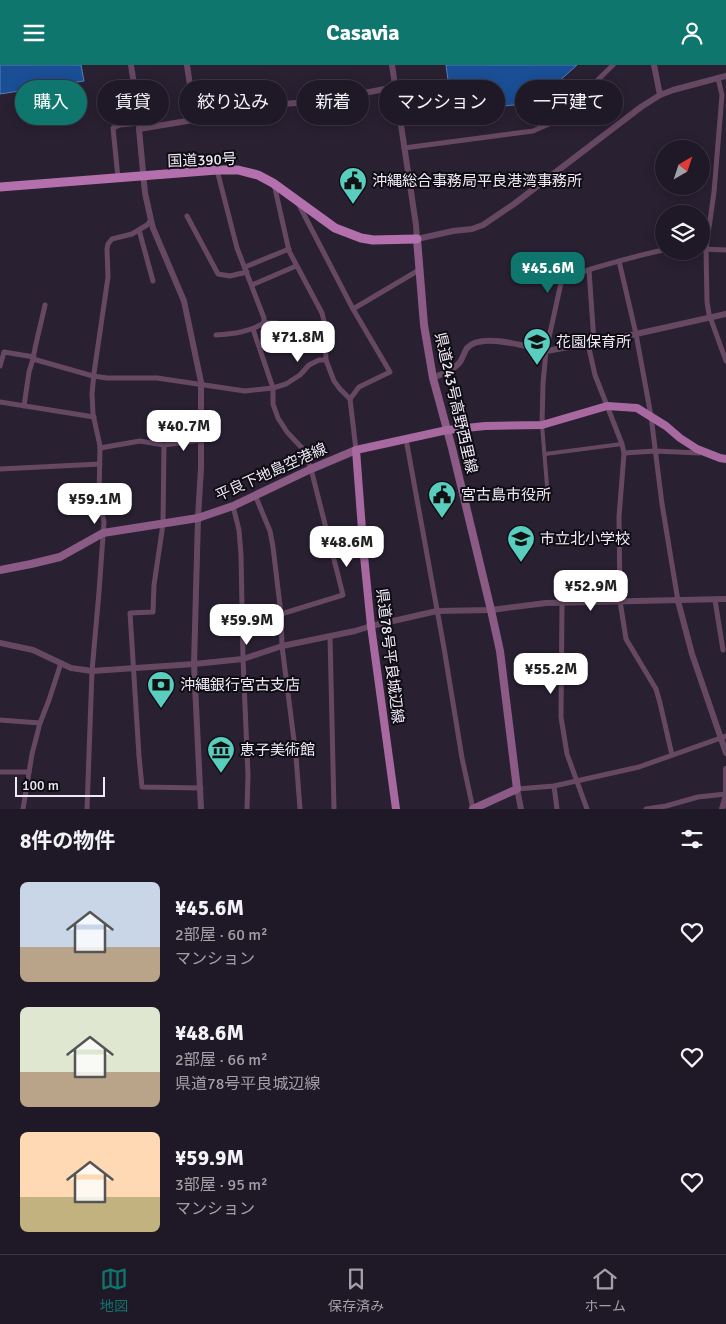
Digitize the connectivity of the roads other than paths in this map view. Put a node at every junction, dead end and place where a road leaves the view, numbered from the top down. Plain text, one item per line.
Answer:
1 (131, 65) edge
2 (187, 65) edge
3 (392, 65) edge
4 (613, 65) edge
5 (654, 65) edge
6 (726, 76) edge
7 (718, 79) junction
8 (189, 80) edge
9 (394, 80) edge
10 (379, 90) edge
11 (660, 95) junction
12 (287, 104) edge
13 (179, 122) edge
14 (401, 125) edge
15 (139, 126) junction
16 (404, 148) junction
17 (217, 170) junction
18 (143, 176) junction
19 (118, 178) junction
20 (274, 183) junction
21 (0, 187) edge
22 (297, 200) junction
23 (710, 213) edge
24 (187, 216) dead end
25 (151, 220) junction
26 (139, 230) junction
27 (417, 239) junction
28 (289, 249) junction
29 (710, 249) edge
30 (726, 250) edge
31 (655, 252) edge
32 (704, 260) edge
33 (619, 261) junction
34 (296, 267) junction
35 (246, 270) junction
36 (589, 270) junction
37 (419, 271) junction
38 (153, 281) dead end
39 (252, 285) junction
40 (44, 305) dead end
41 (353, 309) junction
42 (726, 314) edge
43 (710, 318) junction
44 (264, 323) junction
45 (253, 329) junction
46 (283, 332) dead end
47 (636, 334) junction
48 (216, 335) dead end
49 (591, 343) junction
50 (546, 351) junction
51 (33, 358) junction
52 (326, 360) junction
53 (726, 361) edge
54 (0, 366) edge
55 (94, 376) junction
56 (433, 378) junction
57 (201, 384) junction
58 (273, 388) junction
59 (350, 399) junction
60 (0, 402) edge
61 (24, 406) junction
62 (607, 406) junction
63 (651, 416) junction
64 (94, 417) junction
65 (542, 425) junction
66 (447, 430) junction
67 (406, 439) junction
68 (202, 440) junction
69 (622, 444) junction
70 (164, 445) junction
71 (100, 448) junction
72 (356, 450) junction
73 (655, 451) junction
74 (624, 453) junction
75 (545, 454) junction
76 (710, 455) junction
77 (726, 459) edge
78 (100, 464) junction
79 (0, 469) edge
80 (311, 469) junction
81 (255, 495) junction
82 (548, 498) dead end
83 (233, 505) junction
84 (198, 518) junction
85 (163, 524) junction
86 (104, 533) junction
87 (0, 569) edge
88 (726, 599) edge
89 (715, 600) junction
90 (620, 601) junction
91 (678, 601) junction
92 (562, 603) junction
93 (491, 610) junction
94 (437, 611) junction
95 (281, 614) junction
96 (371, 626) junction
97 (330, 636) junction
98 (0, 643) edge
99 (282, 646) junction
100 (723, 650) dead end
101 (243, 659) junction
102 (61, 663) junction
103 (194, 664) junction
104 (134, 667) junction
105 (92, 671) junction
106 (0, 720) edge
107 (40, 723) junction
108 (723, 737) edge
109 (726, 753) edge
110 (672, 755) junction
111 (726, 769) edge
112 (0, 772) edge
113 (29, 772) junction
114 (577, 781) junction
115 (554, 786) junction
116 (201, 788) junction
117 (517, 789) junction
118 (726, 793) edge
119 (23, 809) edge
120 (87, 809) edge
121 (201, 809) edge
122 (247, 809) edge
123 (300, 809) edge
124 (334, 809) edge
125 (396, 809) edge
126 (473, 809) edge
127 (521, 809) edge
128 (557, 809) edge
129 (587, 809) edge
130 (646, 809) edge
131 (722, 809) edge

1 - 15 street
2 - 8 street
3 - 9 street
4 - 16 street
5 - 11 street
6 - 7 street
7 - 11 street
7 - 23 street
10 - 12 street
11 - 27 street
13 - 15 street
14 - 16 street
15 - 18 street
15 - 19 street
16 - 27 street
17 - 18 highway, 国道390号
17 - 20 highway, 国道390号
17 - 35 street
18 - 19 highway, 国道390号
18 - 25 street
19 - 21 highway, 国道390号
20 - 22 highway, 国道390号
20 - 28 street
22 - 27 highway, 国道390号
22 - 41 street
24 - 35 street
25 - 26 street
25 - 57 street
26 - 38 street
26 - 55 street
27 - 37 main road, 県道243号高野西里線
28 - 34 street
28 - 35 street
29 - 30 street
31 - 33 street
32 - 43 street
33 - 36 street
33 - 47 street
34 - 39 street
34 - 52 street
35 - 39 street
36 - 49 street
36 - 50 street
37 - 41 street
37 - 56 main road, 県道243号高野西里線
39 - 44 street
40 - 51 street
41 - 59 street
42 - 43 street
43 - 47 street
43 - 53 street
44 - 45 street
44 - 46 street
45 - 48 street
45 - 58 street
47 - 49 street
47 - 63 street
49 - 50 street
49 - 62 street
50 - 56 street
50 - 65 street
51 - 54 street
51 - 55 street
51 - 61 street
52 - 58 street
52 - 59 street
55 - 57 street
55 - 64 street
56 - 66 main road, 県道243号高野西里線
57 - 58 street
57 - 68 street
58 - 80 street
59 - 72 street
60 - 61 street
61 - 64 street
62 - 63 main road
62 - 65 main road
62 - 69 street
63 - 73 street
63 - 76 main road
64 - 71 street
65 - 66 main road
65 - 75 street
66 - 67 main road
66 - 93 main road, 県道243号高野西里線
67 - 72 main road
67 - 94 street
68 - 70 street
68 - 84 street
69 - 74 street
69 - 75 street
70 - 71 street
70 - 85 street
71 - 78 street
72 - 80 main road, 平良下地島空港線
72 - 96 main road, 県道78号平良城辺線
73 - 74 street
73 - 76 street
73 - 91 street
74 - 90 street
75 - 82 street
76 - 77 main road
78 - 79 street
78 - 86 street
80 - 81 main road, 平良下地島空港線
80 - 95 street
81 - 83 main road, 平良下地島空港線
81 - 95 street
83 - 84 main road, 平良下地島空港線
83 - 101 street
84 - 85 main road, 平良下地島空港線
84 - 103 street
85 - 86 main road, 平良下地島空港線
85 - 104 street
86 - 87 main road, 平良下地島空港線
86 - 105 street
88 - 89 street
89 - 91 street
89 - 100 street
90 - 91 street
90 - 92 street
90 - 110 street
91 - 108 street
92 - 93 street
92 - 114 street
93 - 94 street
93 - 117 main road, 県道243号高野西里線
94 - 96 street
94 - 126 street
95 - 99 street
96 - 97 street
96 - 125 main road, 県道78号平良城辺線
97 - 99 street
97 - 124 street
98 - 102 street
99 - 101 street
99 - 123 street
101 - 103 street
101 - 122 street
102 - 105 street
102 - 107 street
103 - 104 street
103 - 116 street
104 - 105 street
104 - 116 street
105 - 120 street
106 - 107 street
107 - 113 street
108 - 109 street
108 - 110 street
110 - 114 street
111 - 118 street
112 - 113 street
113 - 119 street
114 - 115 street
114 - 129 street
115 - 117 street
115 - 128 street
116 - 121 street
117 - 126 main road
117 - 127 street
118 - 130 street
118 - 131 street

